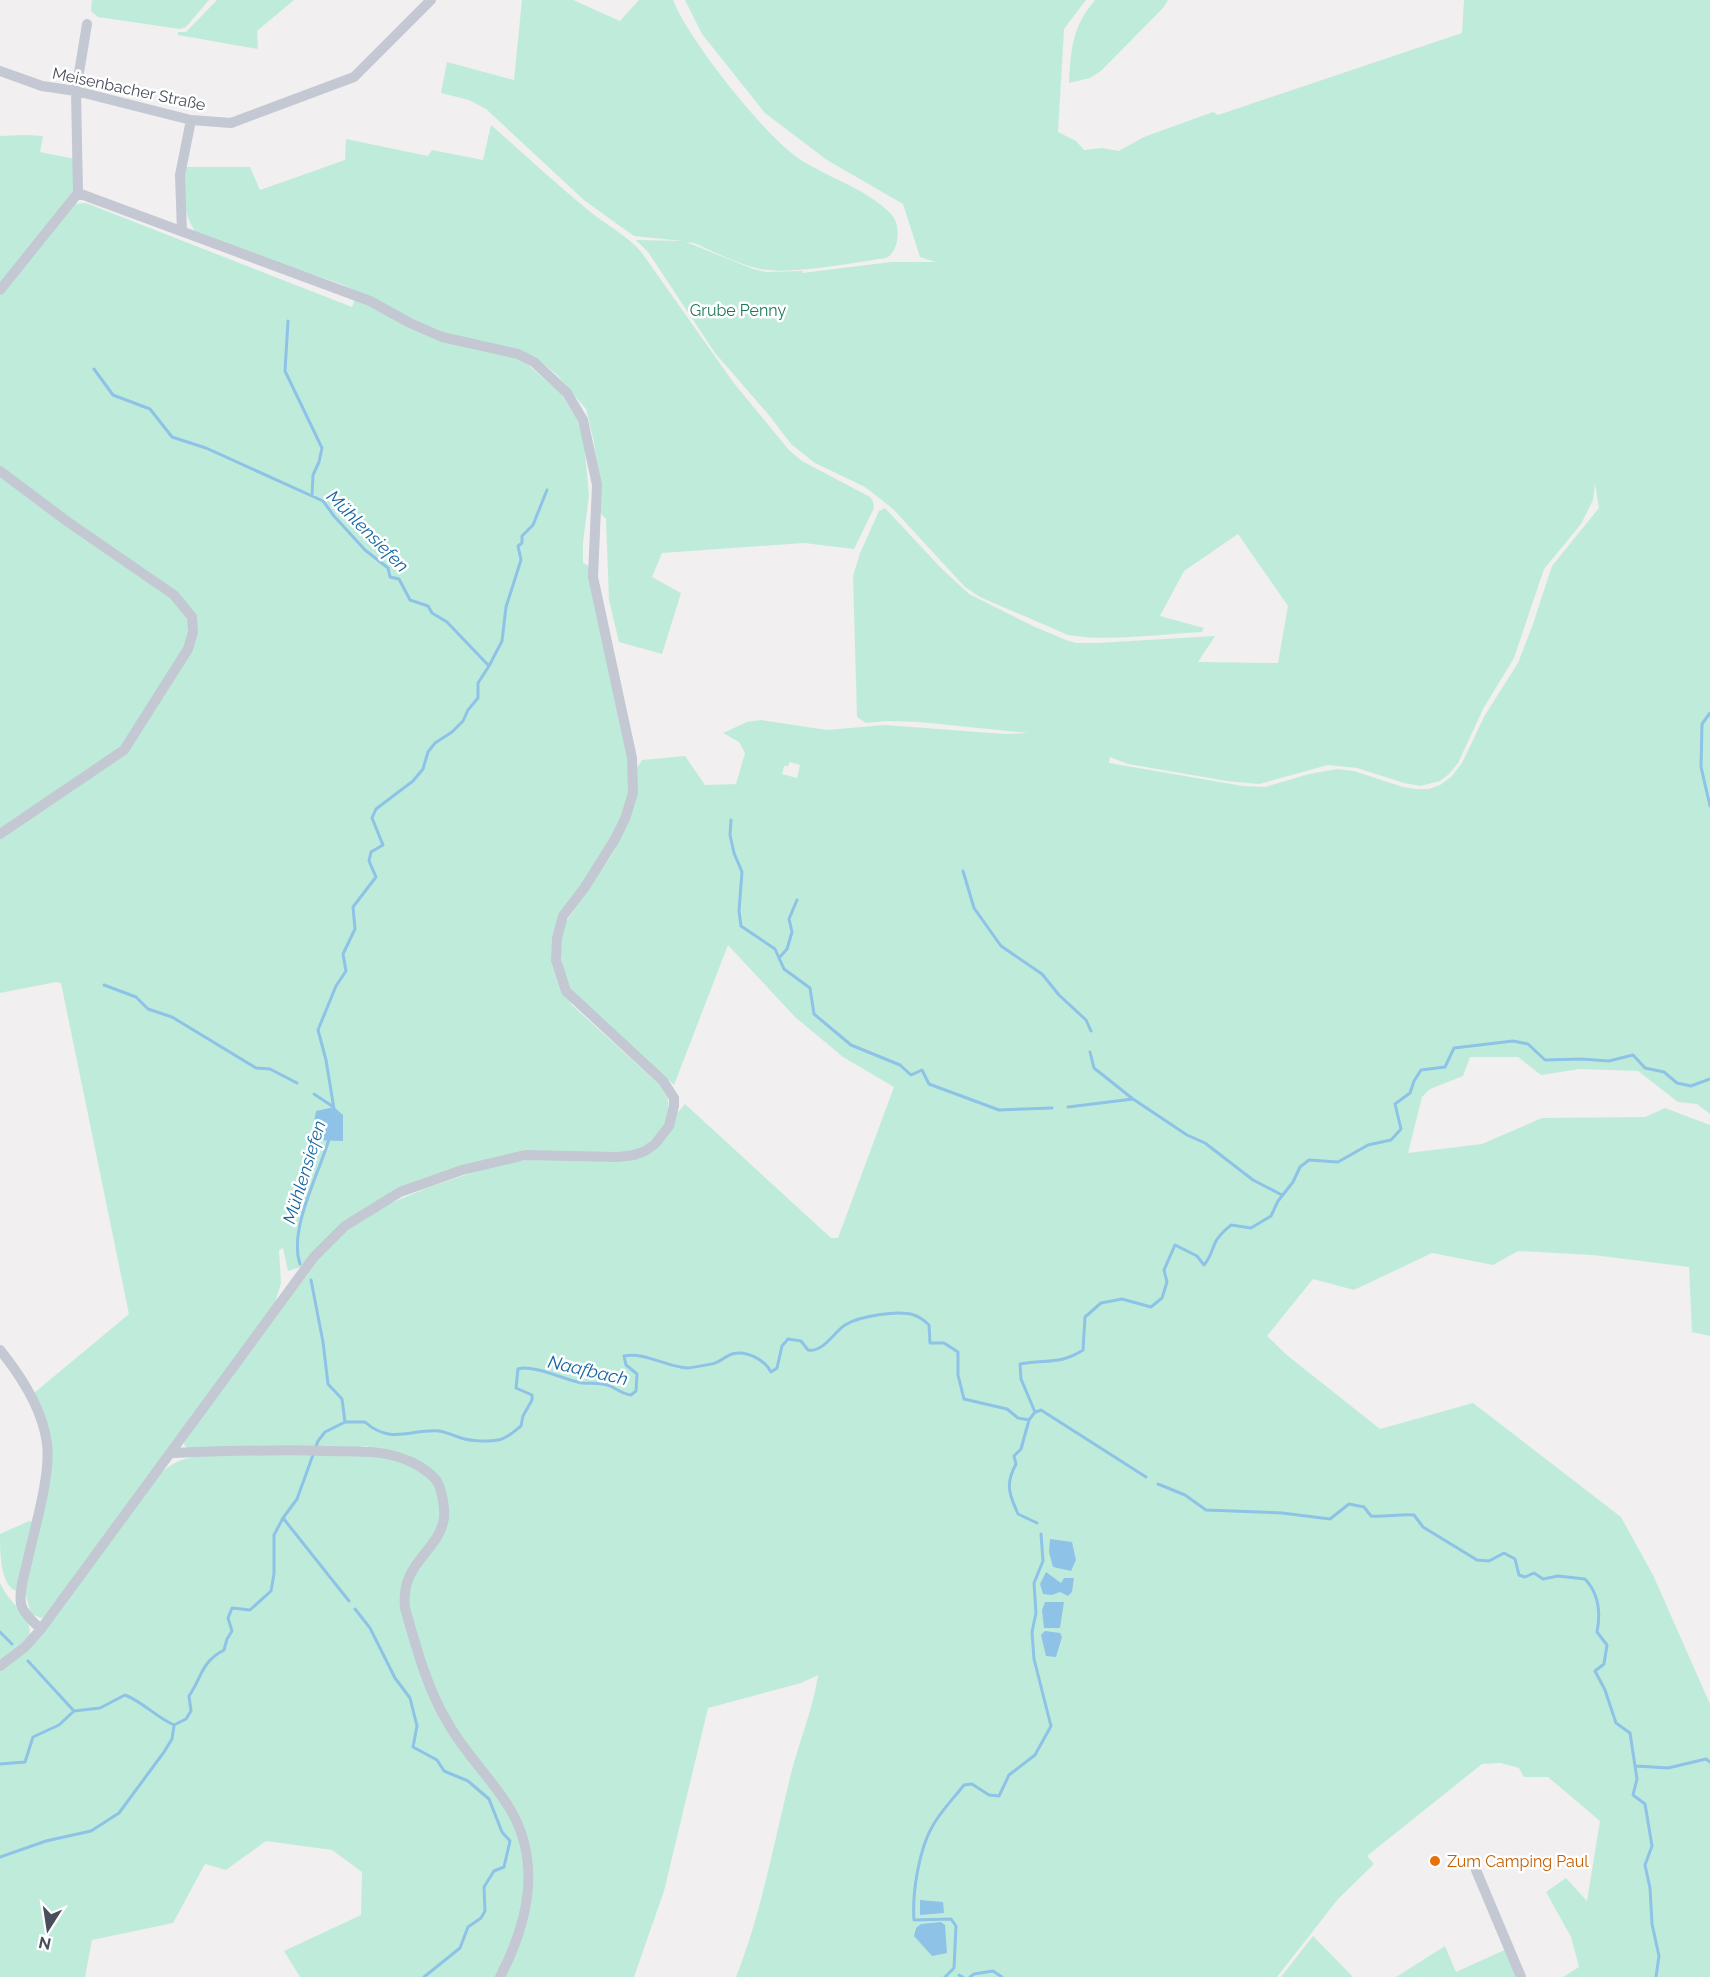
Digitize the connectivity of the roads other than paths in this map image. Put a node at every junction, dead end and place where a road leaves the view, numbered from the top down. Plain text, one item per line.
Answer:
1 (431, 0) edge
2 (87, 24) dead end
3 (0, 71) edge
4 (76, 91) junction
5 (192, 120) junction
6 (78, 193) junction
7 (182, 231) junction
8 (0, 290) edge
9 (0, 471) edge
10 (0, 834) edge
11 (0, 1350) edge
12 (172, 1453) junction
13 (41, 1629) junction
14 (0, 1666) edge
15 (1476, 1870) dead end
16 (500, 1977) edge
17 (1521, 1977) edge

1 - 5 street, Meisenbacher Straße
2 - 4 street
3 - 4 street, Meisenbacher Straße
4 - 5 street, Meisenbacher Straße
4 - 6 street
5 - 7 street
6 - 7 street
6 - 8 street
7 - 12 street
9 - 10 street
11 - 13 street
12 - 13 street
12 - 16 street
13 - 14 street
15 - 17 street

